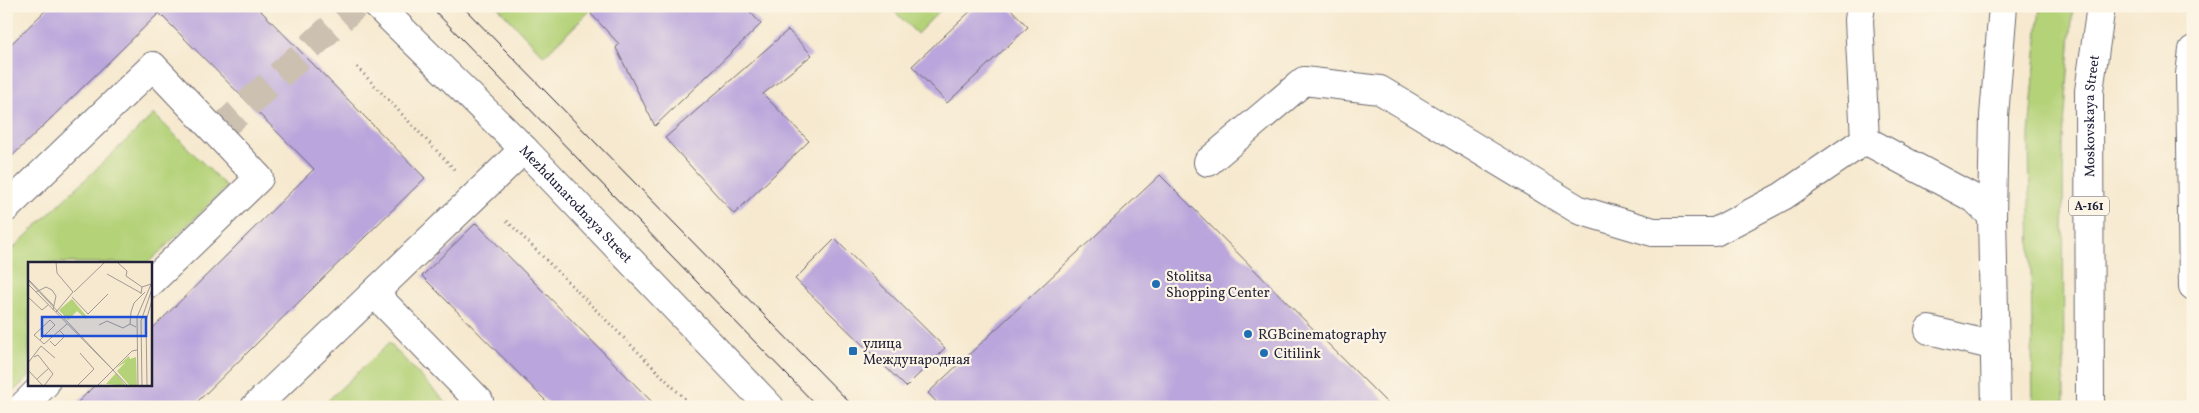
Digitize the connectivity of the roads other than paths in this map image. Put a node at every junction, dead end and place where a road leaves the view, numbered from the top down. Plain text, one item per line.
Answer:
1 (378, 6) edge
2 (1861, 6) edge
3 (2003, 6) edge
4 (2101, 6) edge
5 (2193, 50) edge
6 (1865, 140) junction
7 (524, 149) junction
8 (1208, 162) dead end
9 (6, 208) edge
10 (1992, 216) junction
11 (151, 282) edge
12 (2193, 286) edge
13 (375, 294) junction
14 (1929, 330) dead end
15 (1995, 346) junction
16 (43, 386) edge
17 (22, 407) edge
18 (255, 407) edge
19 (474, 407) edge
20 (770, 407) edge
21 (1996, 407) edge
22 (2090, 407) edge

1 - 7 main road, Mezhdunarodnaya Street
2 - 6 main road
3 - 10 main road
4 - 22 main road, Moskovskaya Street / А-161
5 - 12 main road
6 - 8 main road
6 - 10 main road
7 - 13 main road
7 - 20 main road, Mezhdunarodnaya Street
9 - 11 main road
10 - 15 main road
13 - 18 main road
13 - 19 main road
14 - 15 main road
15 - 21 main road
16 - 17 main road

